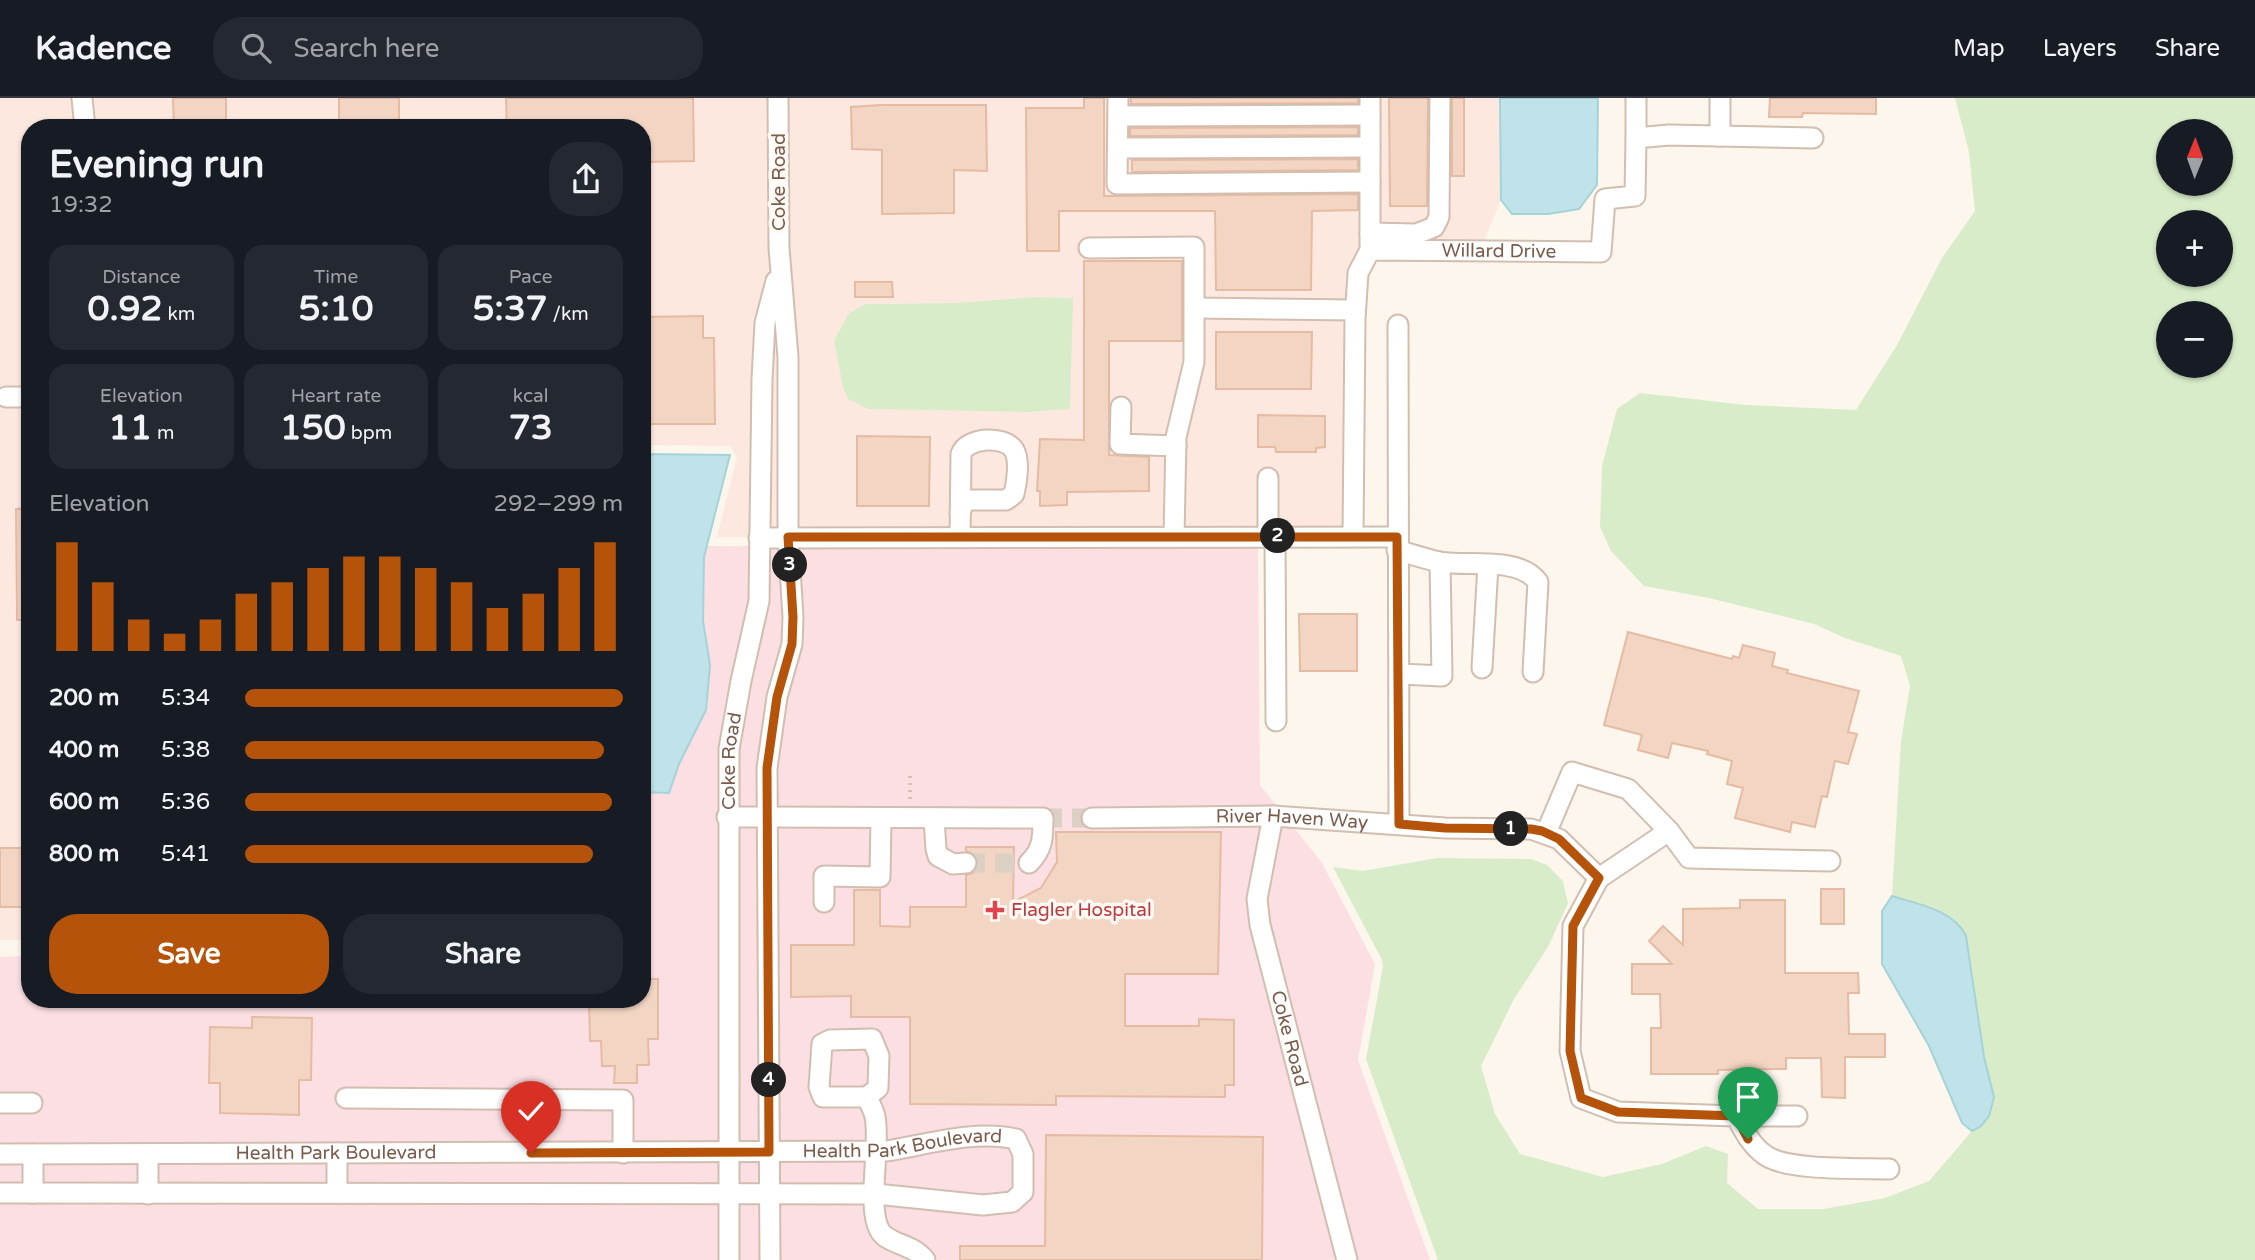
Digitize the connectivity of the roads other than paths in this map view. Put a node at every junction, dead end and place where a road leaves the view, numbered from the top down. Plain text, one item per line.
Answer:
1 (82, 98) edge
2 (778, 98) edge
3 (1440, 98) edge
4 (1636, 98) edge
5 (1720, 98) edge
6 (1118, 107) edge
7 (1370, 107) edge
8 (84, 119) edge
9 (1720, 136) junction
10 (1636, 138) junction
11 (1813, 138) dead end
12 (1370, 147) junction
13 (1118, 148) junction
14 (1370, 183) junction
15 (1370, 241) junction
16 (1088, 248) dead end
17 (780, 267) junction
18 (1196, 308) junction
19 (1355, 310) junction
20 (1398, 325) dead end
21 (6, 397) dead end
22 (21, 397) edge
23 (1121, 407) dead end
24 (1176, 446) junction
25 (1268, 478) dead end
26 (960, 513) dead end
27 (1272, 536) junction
28 (1353, 536) junction
29 (788, 537) junction
30 (960, 537) junction
31 (1174, 537) junction
32 (759, 538) junction
33 (1397, 543) junction
34 (1440, 562) junction
35 (1488, 565) junction
36 (1482, 668) dead end
37 (1533, 672) dead end
38 (1400, 674) junction
39 (1276, 721) dead end
40 (1273, 816) junction
41 (727, 817) junction
42 (767, 818) junction
43 (1092, 818) tunnel mouth
44 (881, 819) junction
45 (934, 819) junction
46 (1399, 824) junction
47 (1670, 831) junction
48 (1546, 833) junction
49 (1830, 861) dead end
50 (965, 863) tunnel mouth
51 (1029, 863) dead end
52 (1599, 878) junction
53 (824, 902) dead end
54 (867, 1097) dead end
55 (346, 1098) dead end
56 (0, 1103) edge
57 (32, 1103) dead end
58 (1736, 1116) junction
59 (1797, 1116) dead end
60 (769, 1152) junction
61 (876, 1152) junction
62 (337, 1153) junction
63 (623, 1153) junction
64 (729, 1153) junction
65 (0, 1154) edge
66 (33, 1154) junction
67 (148, 1154) junction
68 (1889, 1169) dead end
69 (0, 1193) edge
70 (33, 1193) junction
71 (337, 1193) junction
72 (729, 1193) junction
73 (770, 1193) junction
74 (148, 1194) junction
75 (876, 1194) junction
76 (729, 1260) edge
77 (770, 1260) edge
78 (925, 1260) edge
79 (1347, 1260) edge

1 - 8 street
2 - 17 street, Coke Road
3 - 15 street
4 - 10 street
5 - 9 street
6 - 7 street
6 - 13 street
7 - 12 street
9 - 10 street
9 - 11 street
10 - 15 street, Willard Drive
12 - 13 street
12 - 14 street
13 - 14 street
14 - 15 street
15 - 19 street
16 - 18 street
17 - 29 street, Coke Road
17 - 32 street, Coke Road
18 - 19 street
18 - 24 street
19 - 28 street
20 - 33 street
21 - 22 street
23 - 24 street
24 - 31 street
25 - 27 street
26 - 30 street
27 - 28 street
27 - 31 street
27 - 39 street
28 - 33 street
29 - 30 street
29 - 32 street
29 - 42 street, Coke Road
30 - 31 street
32 - 41 street, Coke Road
33 - 34 street
33 - 38 street
34 - 35 street
34 - 38 street
35 - 36 street
35 - 37 street
38 - 46 street
40 - 43 street, River Haven Way
40 - 46 street, River Haven Way
40 - 79 street, Coke Road
41 - 42 street
41 - 64 street, Coke Road
42 - 44 street
42 - 60 street, Coke Road
44 - 45 street
44 - 53 street
45 - 50 street
45 - 51 street
46 - 48 street, River Haven Way
47 - 48 street
47 - 49 street
47 - 52 street
48 - 52 street, River Haven Way
52 - 58 street
54 - 61 street
55 - 63 street
56 - 57 street
58 - 59 street
58 - 68 street
60 - 61 street, Health Park Boulevard
60 - 64 street, Health Park Boulevard
60 - 73 street, Coke Road
61 - 75 street
61 - 75 street, Health Park Boulevard
62 - 63 street, Health Park Boulevard
62 - 67 street, Health Park Boulevard
62 - 71 street
63 - 64 street, Health Park Boulevard
64 - 72 street, Coke Road
65 - 66 street, Health Park Boulevard
66 - 67 street, Health Park Boulevard
66 - 70 street
67 - 74 street
69 - 70 street, Health Park Boulevard
70 - 74 street, Health Park Boulevard
71 - 72 street, Health Park Boulevard
71 - 74 street, Health Park Boulevard
72 - 73 street, Health Park Boulevard
72 - 76 street, Coke Road
73 - 75 street, Health Park Boulevard
73 - 77 street, Coke Road
75 - 78 street

